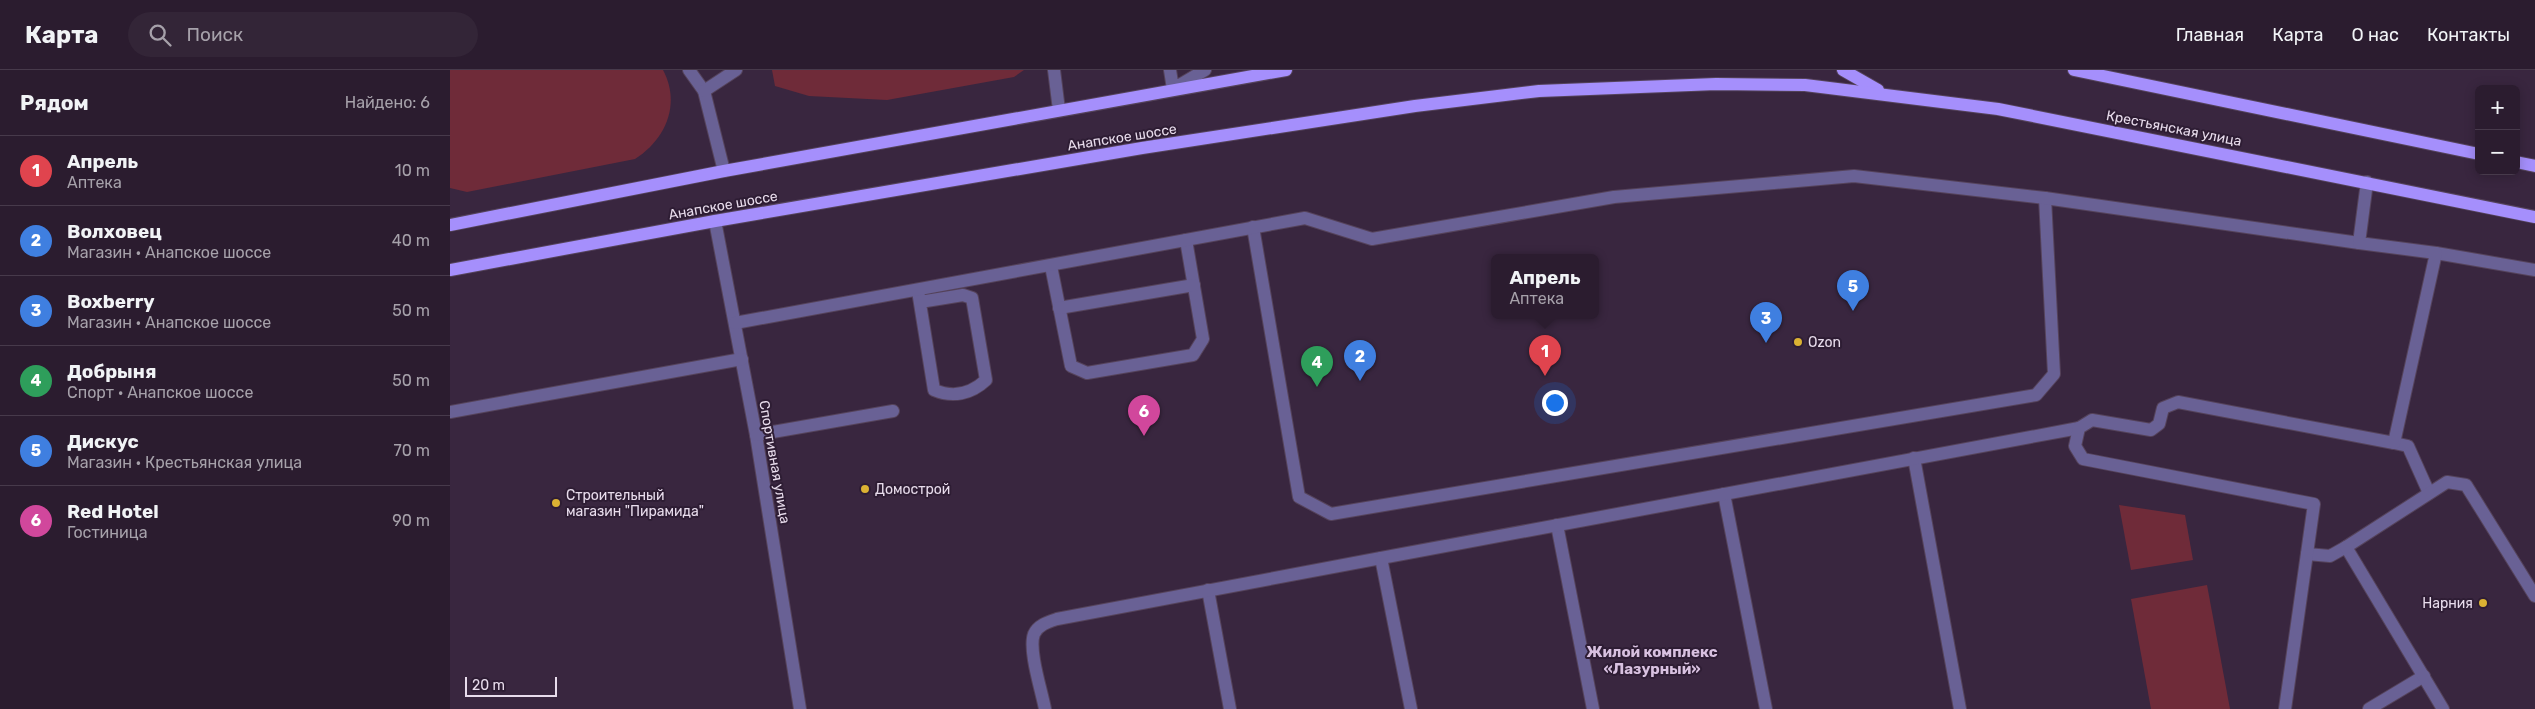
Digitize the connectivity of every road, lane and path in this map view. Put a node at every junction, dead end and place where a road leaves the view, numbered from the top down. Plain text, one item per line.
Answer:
1 (689, 70) edge
2 (736, 70) edge
3 (1054, 70) edge
4 (1170, 70) edge
5 (1205, 70) edge
6 (1286, 70) edge
7 (1843, 70) edge
8 (2074, 70) edge
9 (1805, 85) joint
10 (1173, 89) junction
11 (704, 91) junction
12 (1882, 93) junction
13 (1059, 110) junction
14 (2475, 153) edge
15 (2520, 163) edge
16 (2535, 166) edge
17 (724, 170) junction
18 (2367, 182) junction
19 (2045, 198) junction
20 (2535, 217) edge
21 (715, 221) junction
22 (450, 225) edge
23 (1253, 228) junction
24 (1186, 240) junction
25 (2359, 243) junction
26 (2436, 253) junction
27 (1051, 266) junction
28 (450, 270) edge
29 (2535, 270) edge
30 (1194, 285) junction
31 (919, 297) junction
32 (1059, 308) junction
33 (735, 323) junction
34 (742, 359) junction
35 (893, 411) dead end
36 (450, 412) edge
37 (2079, 428) junction
38 (756, 435) junction
39 (2394, 443) junction
40 (1914, 458) junction
41 (2429, 493) junction
42 (1724, 494) junction
43 (1557, 525) junction
44 (2346, 546) junction
45 (2307, 554) junction
46 (1381, 558) junction
47 (1208, 590) junction
48 (2535, 596) edge
49 (2424, 676) junction
50 (800, 709) edge
51 (1045, 709) edge
52 (1230, 709) edge
53 (1411, 709) edge
54 (1592, 709) edge
55 (1766, 709) edge
56 (1960, 709) edge
57 (2285, 709) edge
58 (2369, 709) edge
59 (2443, 709) edge

1 - 11 street
2 - 11 street
3 - 13 street
4 - 10 street
5 - 10 street
6 - 10 main road
7 - 12 main road
8 - 14 main road
9 - 12 main road, Крестьянская улица
9 - 21 main road, Анапское шоссе
10 - 13 main road
11 - 17 street
12 - 18 main road, Крестьянская улица
13 - 17 main road
15 - 16 main road
17 - 22 main road
18 - 20 main road, Крестьянская улица
18 - 25 street
19 - 23 street
19 - 23 street
19 - 25 street
21 - 28 main road, Анапское шоссе
21 - 33 street, Спортивная улица
23 - 24 street
24 - 27 street
24 - 30 street
25 - 26 street
26 - 29 street
26 - 39 street
27 - 31 street
27 - 32 street
30 - 32 street
30 - 32 street
31 - 31 street
31 - 33 street
33 - 34 street, Спортивная улица
34 - 36 street
34 - 38 street, Спортивная улица
35 - 38 street
37 - 39 street
37 - 40 street
37 - 45 street
38 - 50 street, Спортивная улица
39 - 41 street
40 - 42 street
40 - 56 street
41 - 44 street
41 - 48 street
42 - 43 street
42 - 55 street
43 - 46 street
43 - 54 street
44 - 45 street
44 - 49 street
45 - 57 street
46 - 47 street
46 - 53 street
47 - 51 street
47 - 52 street
49 - 58 street
49 - 59 street

